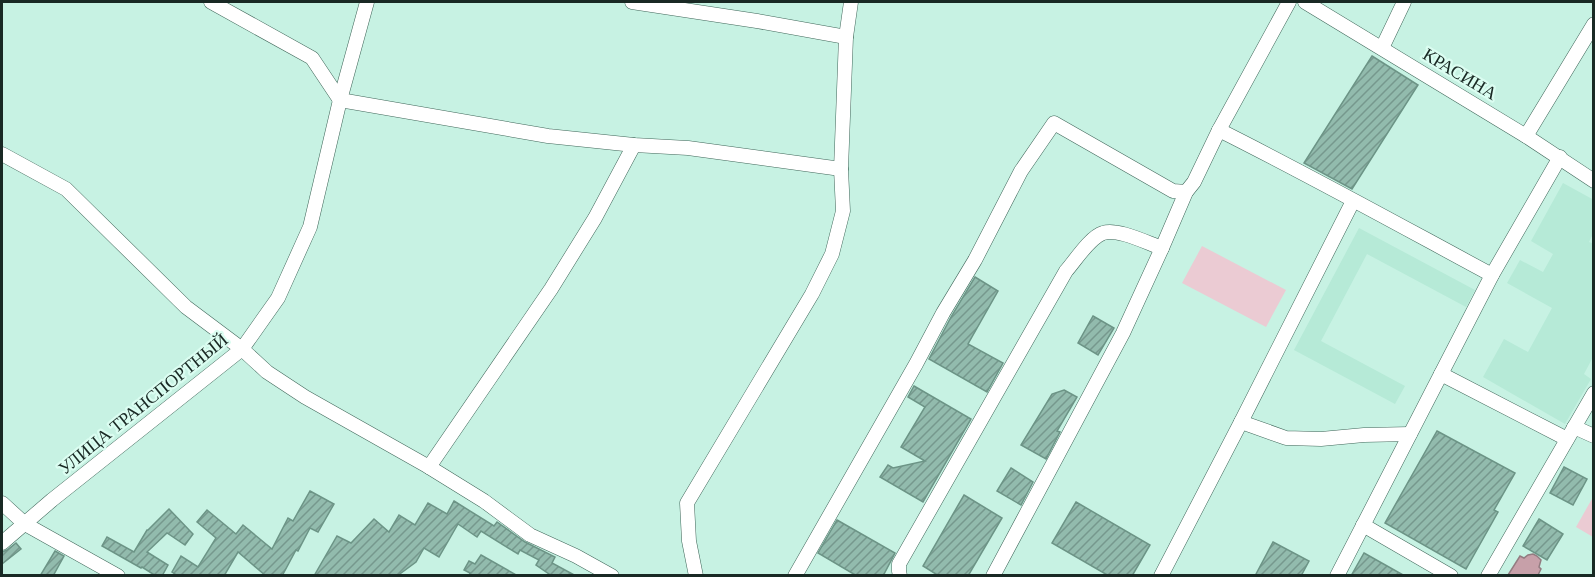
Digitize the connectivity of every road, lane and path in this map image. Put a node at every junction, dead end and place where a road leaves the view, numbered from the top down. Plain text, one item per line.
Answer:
1 (211, 2) edge
2 (367, 2) edge
3 (632, 2) edge
4 (851, 2) edge
5 (1289, 2) edge
6 (1305, 2) edge
7 (1404, 2) edge
8 (1593, 24) edge
9 (846, 37) junction
10 (1382, 48) junction
11 (340, 100) junction
12 (1219, 130) junction
13 (1526, 136) junction
14 (634, 145) junction
15 (2, 153) edge
16 (1560, 157) junction
17 (842, 169) junction
18 (1593, 181) edge
19 (1186, 192) junction
20 (1353, 201) junction
21 (1162, 248) junction
22 (1492, 275) junction
23 (242, 349) junction
24 (1441, 374) junction
25 (1593, 393) edge
26 (1241, 422) junction
27 (1570, 433) junction
28 (1410, 434) junction
29 (1593, 436) edge
30 (429, 467) junction
31 (2, 503) edge
32 (24, 524) junction
33 (1363, 525) junction
34 (2, 543) edge
35 (109, 574) edge
36 (612, 576) edge
37 (696, 576) edge
38 (795, 576) edge
39 (900, 576) edge
40 (993, 576) edge
41 (1161, 576) edge
42 (1337, 576) edge
43 (1451, 576) edge
44 (1488, 576) edge

1 - 11 street
2 - 11 street, УЛИЦА ТРАНСПОРТНЫЙ
3 - 9 street
4 - 9 street
5 - 12 street
6 - 10 street, КРАСИНА
7 - 10 street
8 - 13 street
9 - 17 street
10 - 13 street, КРАСИНА
11 - 14 street
11 - 23 street, УЛИЦА ТРАНСПОРТНЫЙ
12 - 19 street
12 - 20 street
13 - 16 street, КРАСИНА
14 - 17 street
14 - 30 street
15 - 23 street
16 - 18 street, КРАСИНА
16 - 22 street
17 - 37 street
19 - 21 street
19 - 38 street
20 - 22 street
20 - 26 street
21 - 39 street
21 - 40 street
22 - 24 street
23 - 30 street
23 - 32 street, УЛИЦА ТРАНСПОРТНЫЙ
24 - 27 street
24 - 28 street
25 - 27 street
26 - 28 street
26 - 41 street
27 - 29 street
27 - 44 street
28 - 33 street
30 - 36 street
31 - 32 street
32 - 34 street, УЛИЦА ТРАНСПОРТНЫЙ
32 - 35 street
33 - 42 street
33 - 43 street

